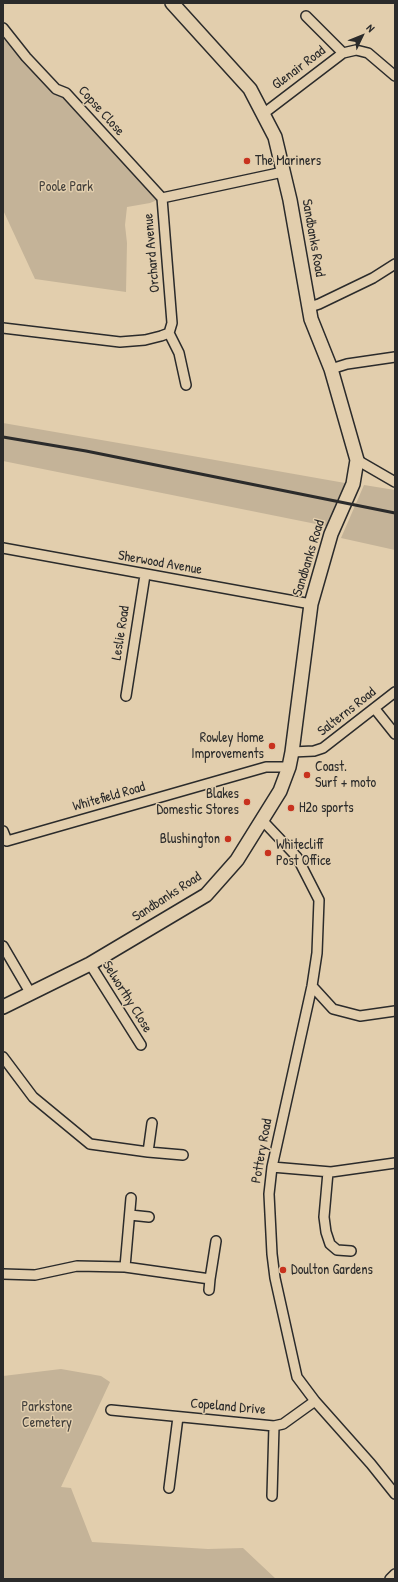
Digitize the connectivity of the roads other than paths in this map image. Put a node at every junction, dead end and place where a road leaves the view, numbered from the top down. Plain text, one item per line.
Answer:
1 (172, 3) edge
2 (178, 3) edge
3 (184, 16) junction
4 (306, 16) dead end
5 (3, 28) edge
6 (343, 53) junction
7 (395, 76) edge
8 (263, 114) junction
9 (283, 172) junction
10 (162, 198) junction
11 (395, 264) edge
12 (310, 307) junction
13 (3, 328) edge
14 (169, 332) junction
15 (395, 358) edge
16 (331, 369) junction
17 (186, 385) dead end
18 (357, 460) junction
19 (395, 482) edge
20 (3, 548) edge
21 (145, 575) junction
22 (311, 604) junction
23 (395, 692) edge
24 (126, 696) dead end
25 (375, 709) junction
26 (395, 734) edge
27 (292, 752) junction
28 (288, 767) junction
29 (262, 820) junction
30 (3, 831) edge
31 (3, 946) edge
32 (90, 964) junction
33 (312, 986) junction
34 (31, 994) junction
35 (3, 1007) edge
36 (395, 1011) edge
37 (140, 1045) dead end
38 (3, 1057) edge
39 (152, 1123) dead end
40 (148, 1152) junction
41 (183, 1154) dead end
42 (395, 1163) edge
43 (272, 1167) junction
44 (328, 1172) junction
45 (131, 1198) dead end
46 (130, 1215) junction
47 (149, 1216) dead end
48 (216, 1241) dead end
49 (351, 1251) dead end
50 (125, 1267) junction
51 (3, 1274) edge
52 (210, 1279) junction
53 (209, 1290) dead end
54 (315, 1401) junction
55 (111, 1410) dead end
56 (178, 1417) junction
57 (274, 1426) junction
58 (169, 1488) dead end
59 (395, 1494) edge
60 (272, 1496) dead end
61 (395, 1574) edge
62 (390, 1579) edge

1 - 3 main road, Sandbanks Road
2 - 3 main road, Sandbanks Road
3 - 8 main road, Sandbanks Road
4 - 6 street
5 - 10 street, Copse Close
6 - 7 street, Glenair Road
6 - 8 street, Glenair Road
8 - 9 main road, Sandbanks Road
9 - 10 street, Orchard Avenue
9 - 12 main road, Sandbanks Road
10 - 14 street, Orchard Avenue
11 - 12 street
12 - 16 main road, Sandbanks Road
13 - 14 street
14 - 17 street, Orchard Avenue
15 - 16 street
16 - 18 main road, Sandbanks Road
18 - 19 street
18 - 22 main road, Sandbanks Road
20 - 21 street, Sherwood Avenue
21 - 22 street, Sherwood Avenue
21 - 24 street, Leslie Road
22 - 27 main road, Sandbanks Road
23 - 25 street, Salterns Road
25 - 26 street
25 - 27 street, Salterns Road
27 - 28 main road, Sandbanks Road
28 - 29 main road, Sandbanks Road
28 - 30 street, Whitefield Road
29 - 32 main road, Sandbanks Road
29 - 33 street, Pottery Road
31 - 34 street
32 - 34 main road, Sandbanks Road
32 - 37 street, Selworthy Close
33 - 36 street
33 - 43 street, Pottery Road
34 - 35 main road, Sandbanks Road
38 - 40 street
39 - 40 street
40 - 41 street
42 - 44 street
43 - 44 street
43 - 54 street, Pottery Road
44 - 49 street
45 - 46 street
46 - 47 street
46 - 50 street
48 - 52 street
50 - 51 street
50 - 52 street
52 - 53 street
54 - 57 street, Copeland Drive
54 - 59 street, Pottery Road
55 - 56 street, Copeland Drive
56 - 57 street, Copeland Drive
56 - 58 street, Copeland Drive
57 - 60 street, Copeland Drive
61 - 62 street

